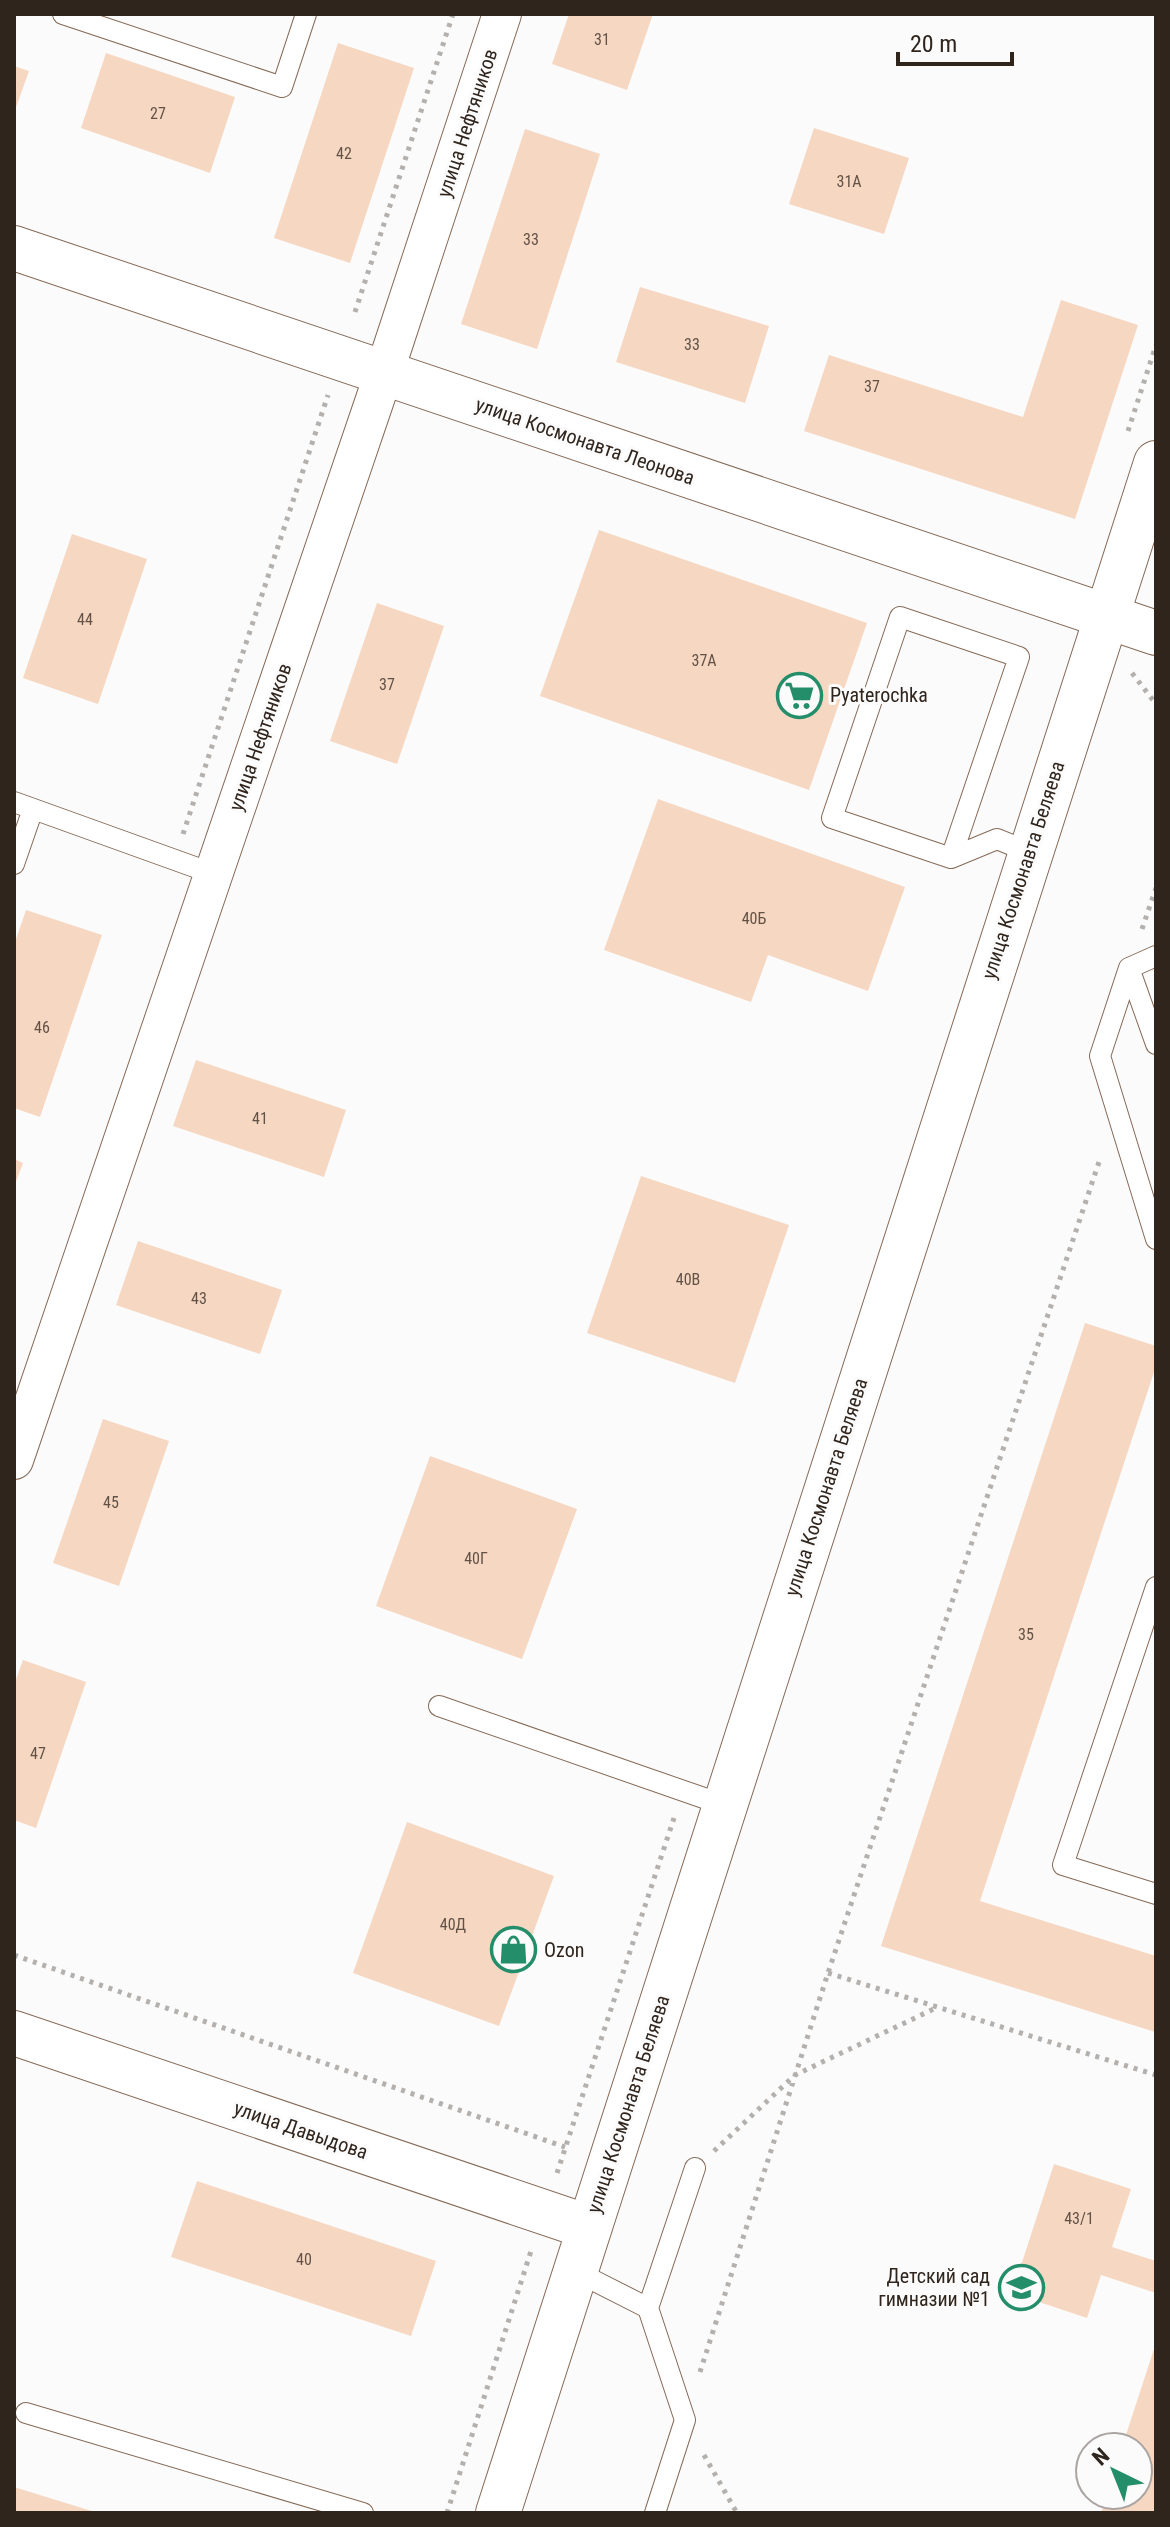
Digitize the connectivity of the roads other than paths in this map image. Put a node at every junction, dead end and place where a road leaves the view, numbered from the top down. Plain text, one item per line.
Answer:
1 (63, 14) edge
2 (306, 14) edge
3 (502, 14) edge
4 (14, 248) edge
5 (384, 373) junction
6 (1156, 463) edge
7 (1105, 616) junction
8 (1156, 633) edge
9 (24, 805) edge
10 (1029, 852) junction
11 (951, 858) junction
12 (14, 864) edge
13 (214, 874) junction
14 (1156, 956) edge
15 (1129, 968) junction
16 (1156, 1044) edge
17 (1156, 1239) edge
18 (22, 1412) edge
19 (14, 1460) edge
20 (1156, 1587) edge
21 (439, 1706) dead end
22 (724, 1805) junction
23 (1156, 1894) edge
24 (14, 2033) edge
25 (695, 2168) road end
26 (588, 2227) junction
27 (575, 2271) junction
28 (648, 2308) junction
29 (26, 2413) dead end
30 (363, 2513) edge
31 (498, 2513) edge
32 (655, 2513) edge

1 - 2 lane
3 - 5 street, улица Нефтяников
4 - 5 street, улица Космонавта Леонова
5 - 7 street, улица Космонавта Леонова
5 - 13 street, улица Нефтяников
6 - 7 street, улица Космонавта Беляева
7 - 8 street, улица Космонавта Леонова
7 - 10 street, улица Космонавта Беляева
9 - 12 lane
9 - 13 lane
10 - 11 lane
10 - 22 street, улица Космонавта Беляева
11 - 11 lane
13 - 18 street, улица Нефтяников
14 - 15 lane
15 - 16 lane
15 - 17 lane
18 - 19 street, улица Нефтяников
20 - 23 lane
21 - 22 lane
22 - 26 street, улица Космонавта Беляева
24 - 26 street, улица Давыдова
25 - 28 lane
26 - 27 street, улица Космонавта Беляева
27 - 28 lane
27 - 31 street, улица Космонавта Беляева
28 - 32 lane
29 - 30 lane

